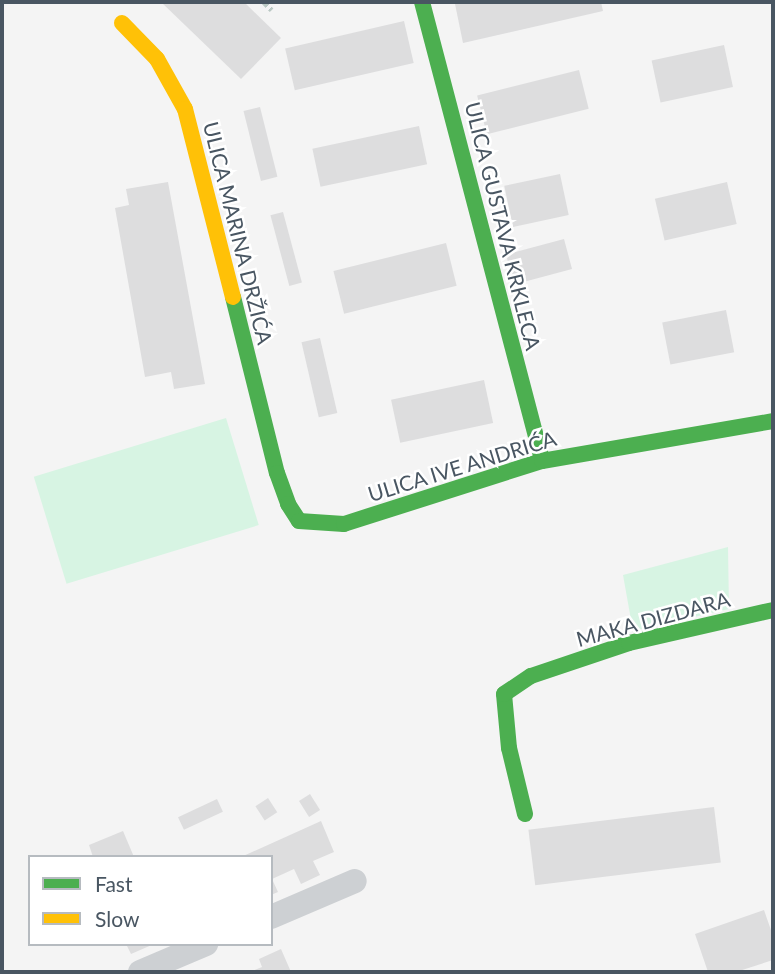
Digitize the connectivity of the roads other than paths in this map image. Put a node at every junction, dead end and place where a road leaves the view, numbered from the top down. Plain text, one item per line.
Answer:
1 (422, 2) edge
2 (122, 23) dead end
3 (773, 421) edge
4 (542, 461) junction
5 (277, 473) joint
6 (773, 610) edge
7 (524, 814) dead end
8 (355, 881) dead end
9 (273, 915) edge
10 (201, 946) edge
11 (140, 972) edge

1 - 4 street, ULICA GUSTAVA KRKLECA
2 - 5 street, ULICA MARINA DRŽIĆA
3 - 4 street, ULICA IVE ANDRIĆA
4 - 5 street, ULICA IVE ANDRIĆA
6 - 7 street, MAKA DIZDARA
8 - 9 street
10 - 11 street

